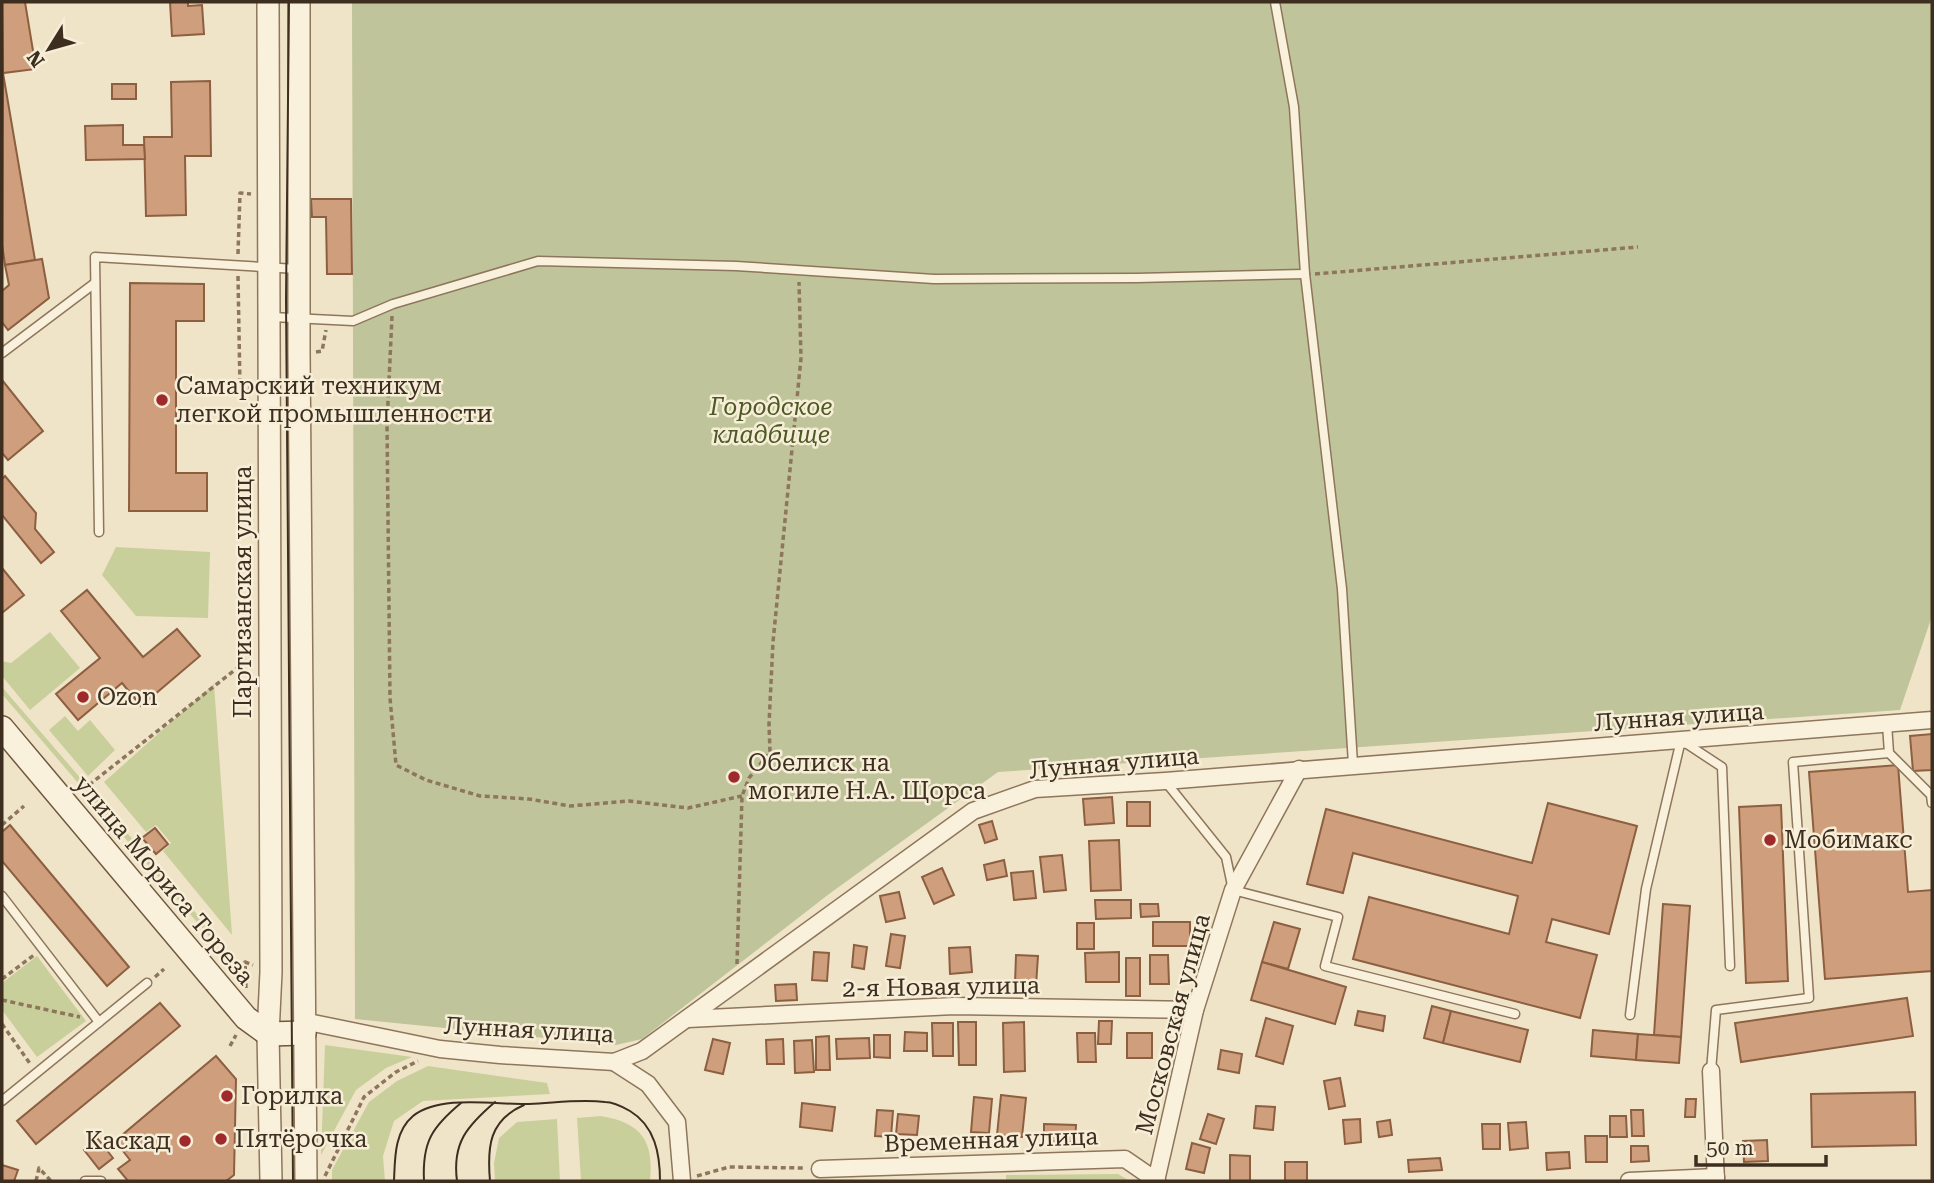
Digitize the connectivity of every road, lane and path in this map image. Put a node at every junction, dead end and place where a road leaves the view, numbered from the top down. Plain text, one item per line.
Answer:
1 (268, 2) edge
2 (299, 2) edge
3 (1275, 2) edge
4 (254, 194) dead end
5 (1638, 247) dead end
6 (237, 266) junction
7 (268, 268) junction
8 (300, 269) junction
9 (799, 270) junction
10 (1305, 274) junction
11 (95, 283) junction
12 (393, 304) junction
13 (268, 317) junction
14 (328, 318) junction
15 (300, 319) junction
16 (311, 352) dead end
17 (2, 353) edge
18 (253, 378) dead end
19 (99, 532) dead end
20 (250, 645) dead end
21 (1932, 720) edge
22 (1887, 724) junction
23 (2, 728) edge
24 (1681, 740) junction
25 (1889, 753) junction
26 (1353, 764) junction
27 (1299, 769) junction
28 (1165, 781) junction
29 (89, 785) dead end
30 (742, 796) junction
31 (1932, 803) edge
32 (24, 806) dead end
33 (2, 825) edge
34 (1233, 890) junction
35 (2, 896) edge
36 (42, 949) junction
37 (1730, 966) dead end
38 (2, 979) edge
39 (740, 981) junction
40 (146, 983) dead end
41 (2, 1000) edge
42 (1195, 1010) junction
43 (1515, 1014) dead end
44 (1630, 1015) dead end
45 (688, 1019) junction
46 (99, 1022) junction
47 (2, 1024) edge
48 (304, 1033) junction
49 (268, 1034) junction
50 (439, 1049) junction
51 (614, 1062) junction
52 (37, 1072) junction
53 (1711, 1072) joint
54 (2, 1101) edge
55 (820, 1168) joint
56 (1716, 1179) edge
57 (36, 1181) edge
58 (51, 1181) edge
59 (85, 1181) edge
60 (101, 1181) edge
61 (271, 1181) edge
62 (306, 1181) edge
63 (322, 1181) edge
64 (682, 1181) edge
65 (1157, 1181) edge
66 (1629, 1181) edge

1 - 7 street, Партизанская улица
2 - 8 street
3 - 10 lane
4 - 6 path
5 - 10 path
6 - 7 lane
6 - 11 lane
6 - 18 path
7 - 8 lane
7 - 13 street, Партизанская улица
8 - 15 street
9 - 10 lane
9 - 12 lane
9 - 30 path
10 - 26 lane
11 - 17 lane
11 - 19 lane
12 - 14 lane
12 - 30 path
13 - 15 lane
13 - 49 street, Партизанская улица
14 - 15 lane
14 - 16 path
15 - 48 street
20 - 29 path
21 - 22 street, Лунная улица
22 - 24 street, Лунная улица
22 - 25 lane
23 - 49 main road, улица Мориса Тореза
24 - 26 street, Лунная улица
24 - 37 lane
24 - 44 lane
25 - 31 lane
25 - 53 lane
26 - 27 street, Лунная улица
27 - 28 street, Лунная улица
27 - 34 street, Московская улица
28 - 34 lane
28 - 39 street, Лунная улица
30 - 39 path
32 - 33 path
34 - 42 street, Московская улица
34 - 43 lane
35 - 36 lane
36 - 38 path
36 - 46 lane
39 - 45 street, Лунная улица
40 - 46 lane
41 - 46 path
42 - 45 street, 2-я Новая улица
42 - 65 street, Московская улица
45 - 51 street, Лунная улица
46 - 52 lane
47 - 52 path
48 - 49 main road
48 - 50 street, Лунная улица
48 - 62 street
49 - 61 street, Партизанская улица
50 - 51 street, Лунная улица
50 - 63 path
51 - 64 street
52 - 54 lane
53 - 56 street
55 - 64 path
55 - 65 street, Временная улица
56 - 66 street
57 - 58 path
59 - 60 lane

